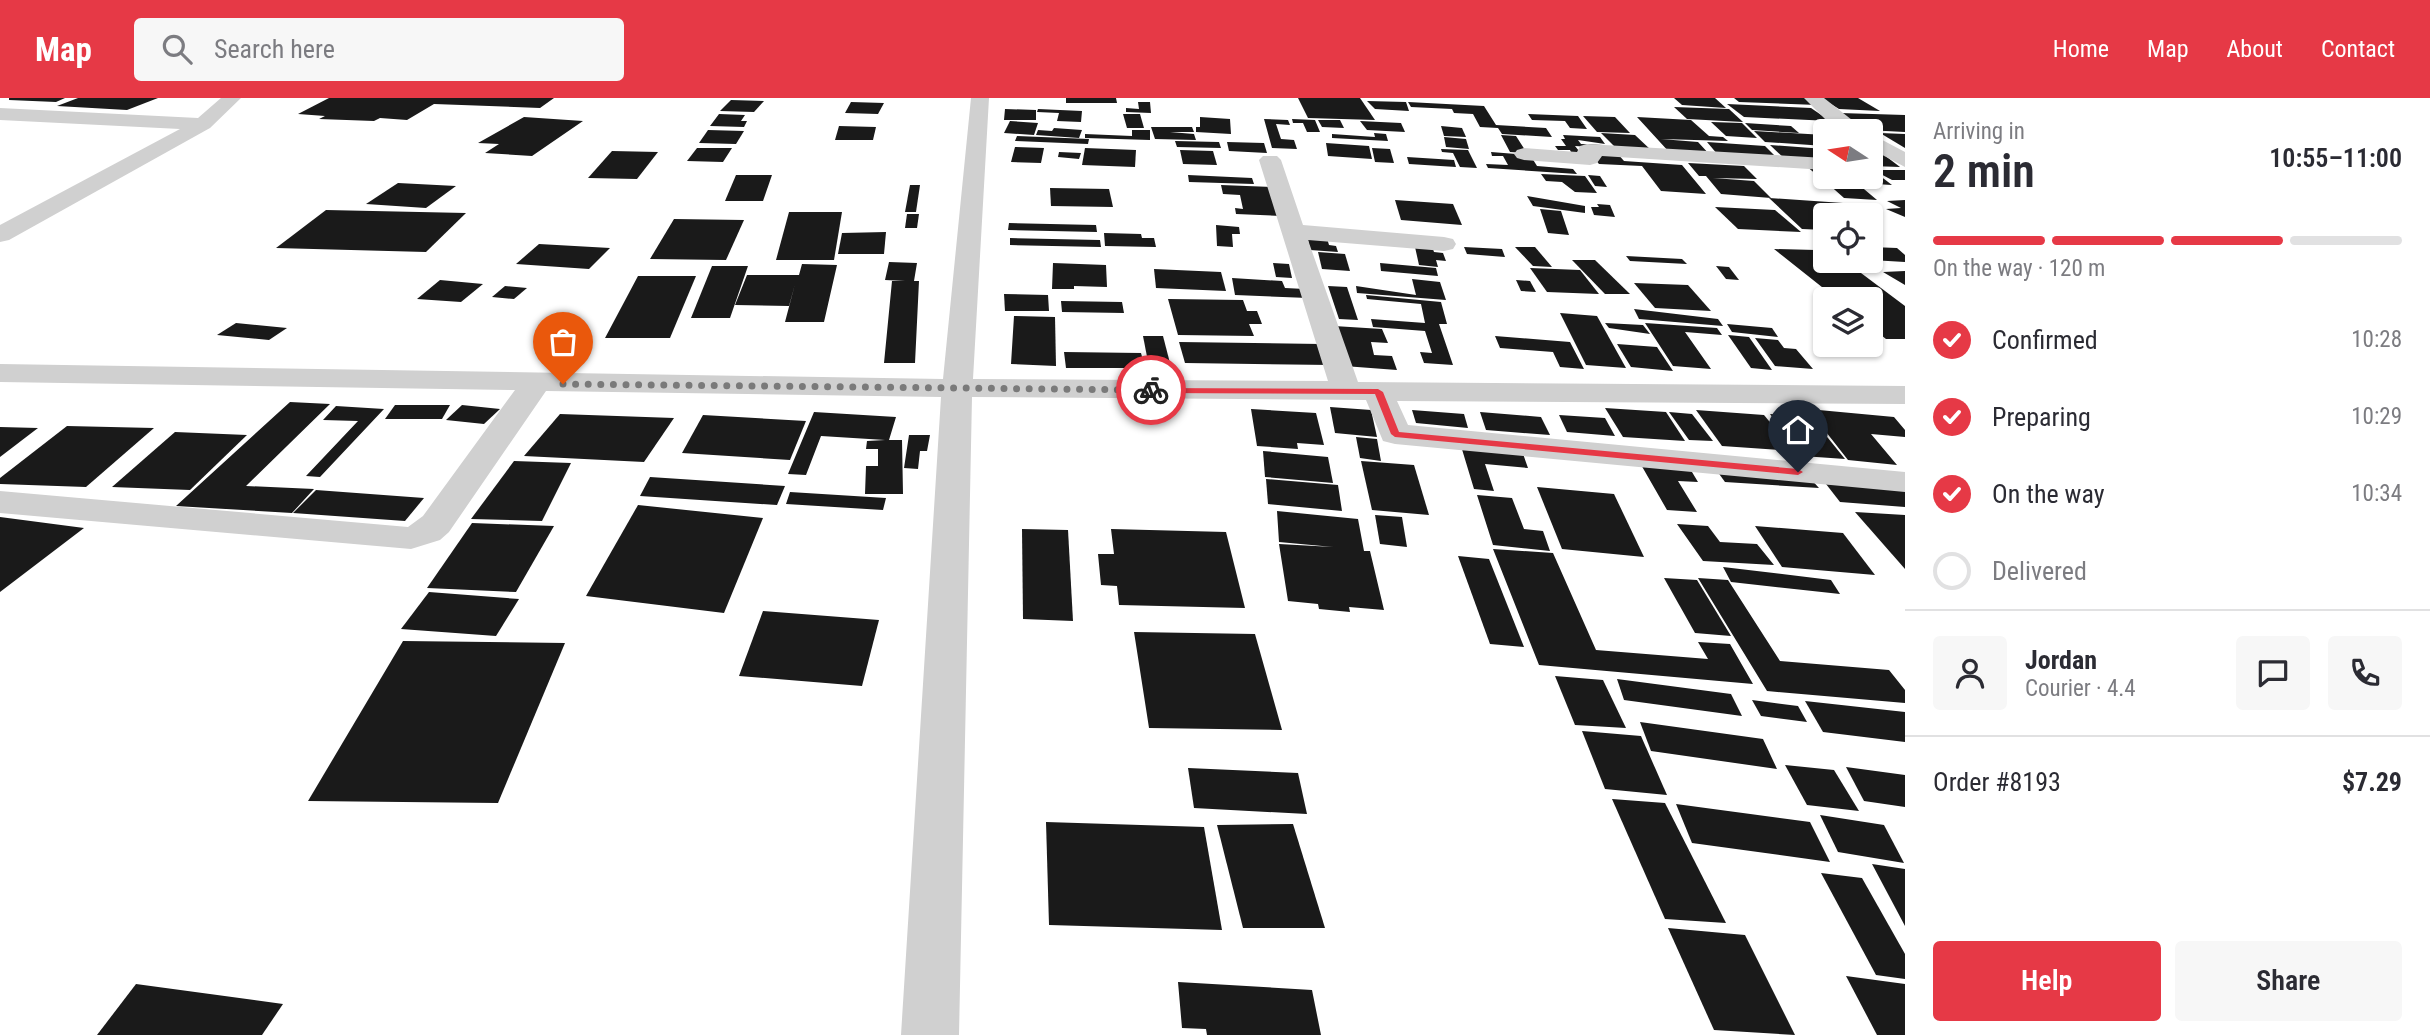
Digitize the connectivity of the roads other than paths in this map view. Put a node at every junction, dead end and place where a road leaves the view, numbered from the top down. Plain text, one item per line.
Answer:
1 (232, 98) edge
2 (980, 98) edge
3 (1813, 98) edge
4 (0, 114) edge
5 (1837, 119) edge
6 (203, 124) junction
7 (1883, 147) edge
8 (1524, 154) dead end
9 (1270, 160) dead end
10 (1905, 161) edge
11 (1813, 163) edge
12 (1883, 168) edge
13 (1905, 169) edge
14 (1293, 231) junction
15 (0, 235) edge
16 (1444, 244) dead end
17 (0, 373) edge
18 (536, 383) junction
19 (957, 388) junction
20 (1362, 392) junction
21 (1905, 395) edge
22 (1905, 482) edge
23 (0, 502) edge
24 (930, 1035) edge

1 - 6 street
2 - 19 street
3 - 5 street
4 - 6 street
6 - 15 street
7 - 10 street
8 - 11 street
9 - 14 street
12 - 13 street
14 - 16 street
14 - 20 street
17 - 18 street
18 - 19 street
18 - 23 street
19 - 20 street
19 - 24 street
20 - 21 street
20 - 22 street

